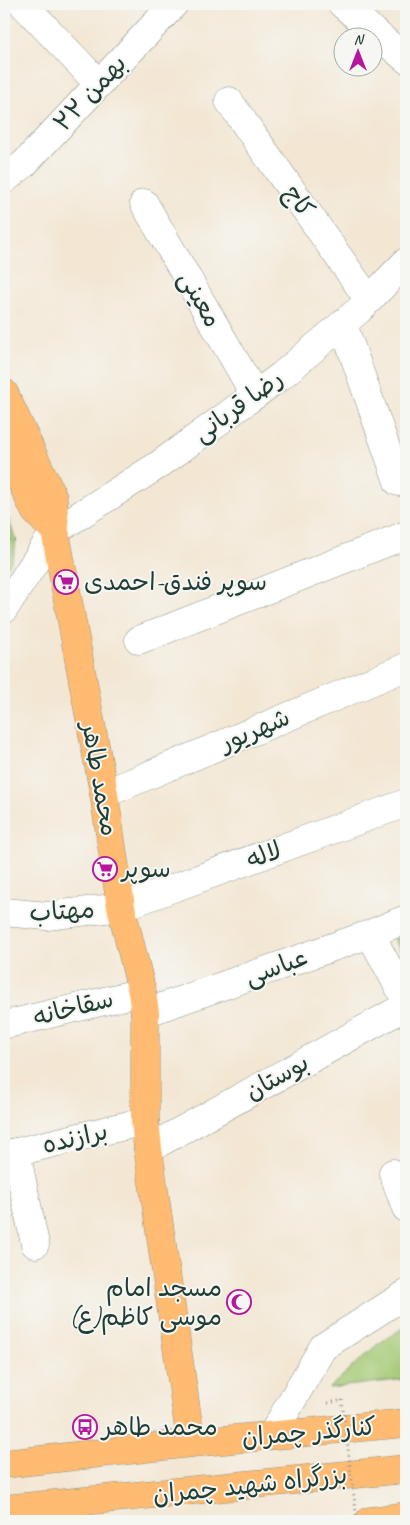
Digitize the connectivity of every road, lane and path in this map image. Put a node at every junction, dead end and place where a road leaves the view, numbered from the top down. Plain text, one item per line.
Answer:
1 (23, 4) edge
2 (174, 4) edge
3 (342, 4) edge
4 (406, 59) edge
5 (99, 84) junction
6 (229, 102) dead end
7 (4, 180) edge
8 (144, 203) dead end
9 (406, 262) edge
10 (369, 300) junction
11 (343, 324) junction
12 (4, 393) edge
13 (255, 395) junction
14 (4, 444) edge
15 (402, 480) edge
16 (55, 531) junction
17 (406, 535) edge
18 (4, 539) edge
19 (16, 541) dead end
20 (4, 609) edge
21 (139, 640) dead end
22 (406, 667) edge
23 (104, 794) junction
24 (406, 803) edge
25 (121, 907) junction
26 (4, 912) edge
27 (406, 919) edge
28 (370, 934) junction
29 (406, 1000) edge
30 (144, 1002) junction
31 (406, 1006) edge
32 (4, 1025) edge
33 (146, 1121) junction
34 (148, 1149) junction
35 (10, 1154) edge
36 (393, 1173) dead end
37 (406, 1208) edge
38 (35, 1244) dead end
39 (406, 1294) edge
40 (320, 1405) dead end
41 (406, 1423) edge
42 (272, 1435) junction
43 (191, 1443) junction
44 (4, 1464) edge
45 (406, 1469) edge
46 (4, 1510) edge
47 (400, 1518) edge
48 (357, 1521) edge
49 (368, 1521) edge

1 - 5 street
2 - 5 street, ۲۲ بهمن
3 - 4 street
5 - 7 street, ۲۲ بهمن
6 - 10 street, کاج
8 - 13 street, معینی
9 - 10 street, رضا قربانی
10 - 11 street, رضا قربانی
11 - 13 street, رضا قربانی
11 - 15 street
12 - 16 main road, محمد طاهر
13 - 16 street, رضا قربانی
14 - 16 main road
16 - 20 street
16 - 23 main road, محمد طاهر
17 - 21 street
18 - 19 path
22 - 23 street, شهریور
23 - 25 main road, محمد طاهر
24 - 25 street, لاله
25 - 26 street, مهتاب
25 - 30 main road, محمد طاهر
27 - 28 street, عباسی
28 - 29 street
28 - 30 street, عباسی
30 - 32 street, سقاخانه
30 - 33 main road, محمد طاهر
31 - 34 street, بوستان
33 - 34 main road, محمد طاهر
33 - 35 street, برازنده
34 - 43 main road, محمد طاهر
35 - 38 street
36 - 37 street
39 - 42 street
40 - 48 path, bridge
41 - 42 main road, کنارگذر چمران
42 - 43 main road, کنارگذر چمران
43 - 44 main road, کنارگذر چمران
45 - 46 main road, بزرگراه شهید چمران
47 - 49 main road, بزرگراه شهید چمران

